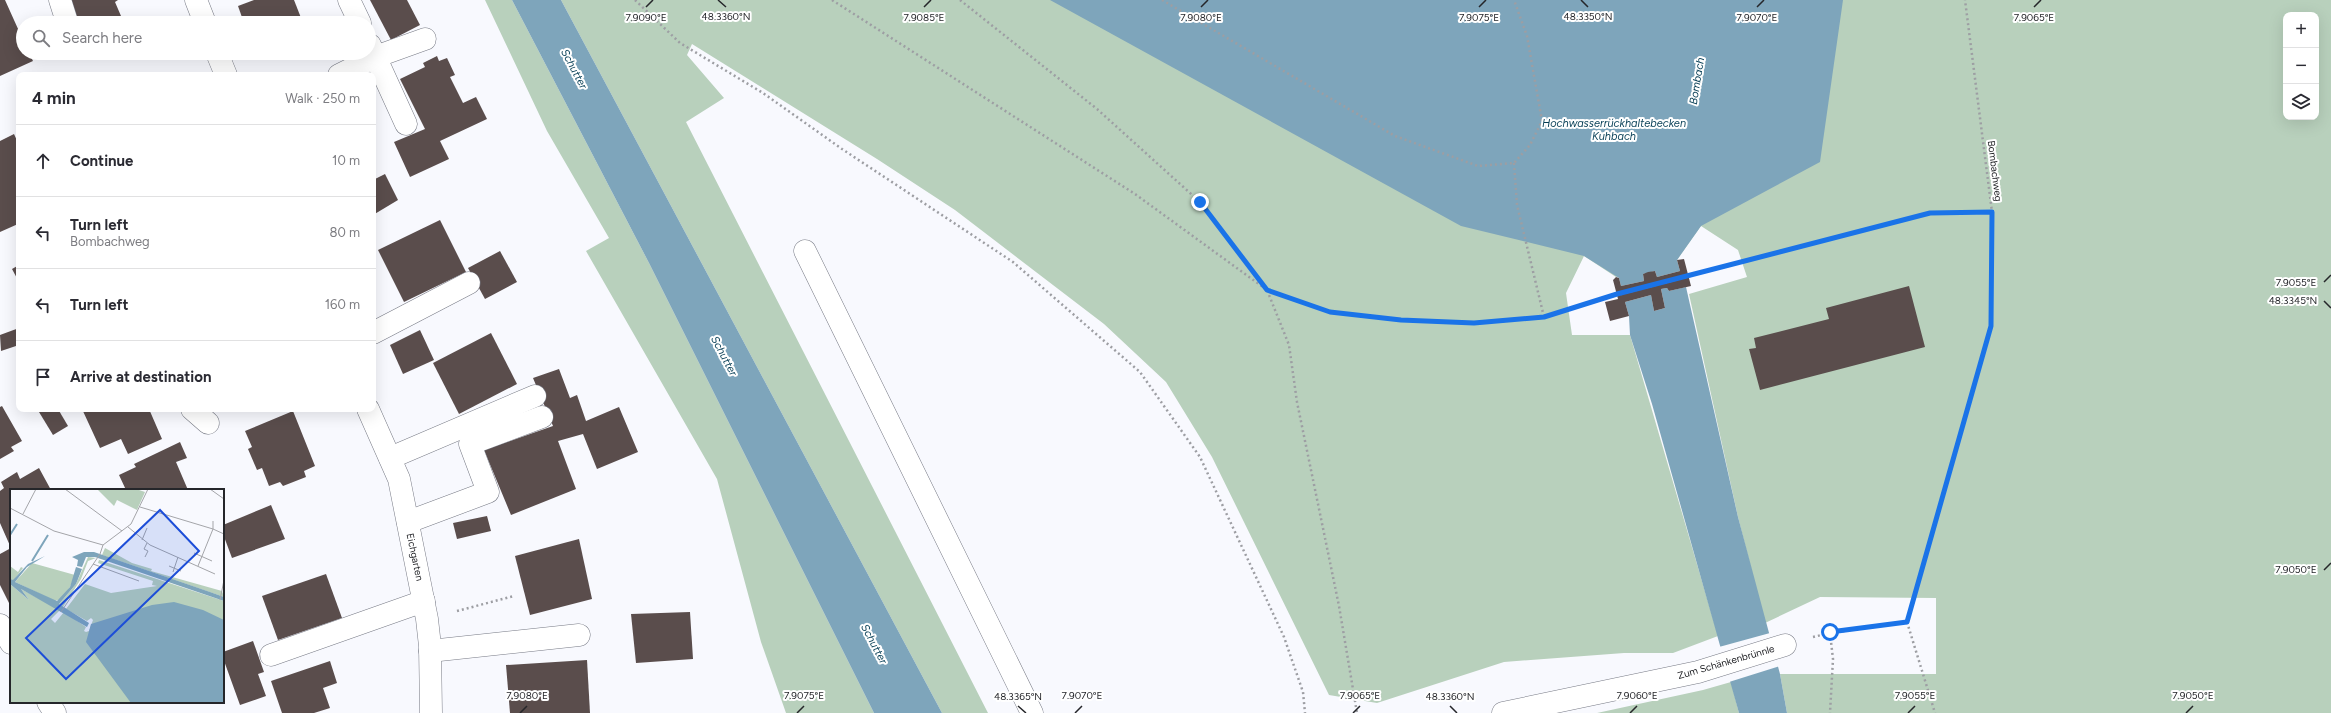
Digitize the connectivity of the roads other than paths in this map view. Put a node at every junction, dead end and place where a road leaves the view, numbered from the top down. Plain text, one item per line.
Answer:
1 (60, 0) edge
2 (196, 0) edge
3 (349, 0) edge
4 (66, 16) edge
5 (202, 16) edge
6 (357, 16) edge
7 (425, 39) dead end
8 (376, 50) edge
9 (220, 60) edge
10 (360, 60) edge
11 (376, 60) edge
12 (225, 72) edge
13 (343, 72) edge
14 (406, 124) dead end
15 (805, 251) dead end
16 (469, 283) dead end
17 (376, 331) edge
18 (535, 396) dead end
19 (195, 412) edge
20 (369, 412) edge
21 (542, 418) dead end
22 (208, 423) dead end
23 (390, 458) junction
24 (408, 522) junction
25 (426, 610) junction
26 (0, 625) edge
27 (579, 635) dead end
28 (10, 641) edge
29 (1785, 645) road end
30 (430, 651) junction
31 (271, 655) dead end
32 (49, 703) edge
33 (55, 713) edge
34 (431, 713) edge
35 (1032, 713) edge
36 (1502, 713) edge

1 - 4 street
2 - 5 street
3 - 6 street
7 - 8 street
9 - 12 street
10 - 13 street
11 - 14 street
15 - 35 street
16 - 17 street
18 - 23 street
19 - 22 street
20 - 23 street, Eichgarten
21 - 24 street
23 - 24 street, Eichgarten
24 - 25 street, Eichgarten
25 - 30 street, Eichgarten
25 - 31 street
26 - 28 street
27 - 30 street
29 - 36 street, Zum Schänkenbrünnle
30 - 34 street, Eichgarten
32 - 33 street

